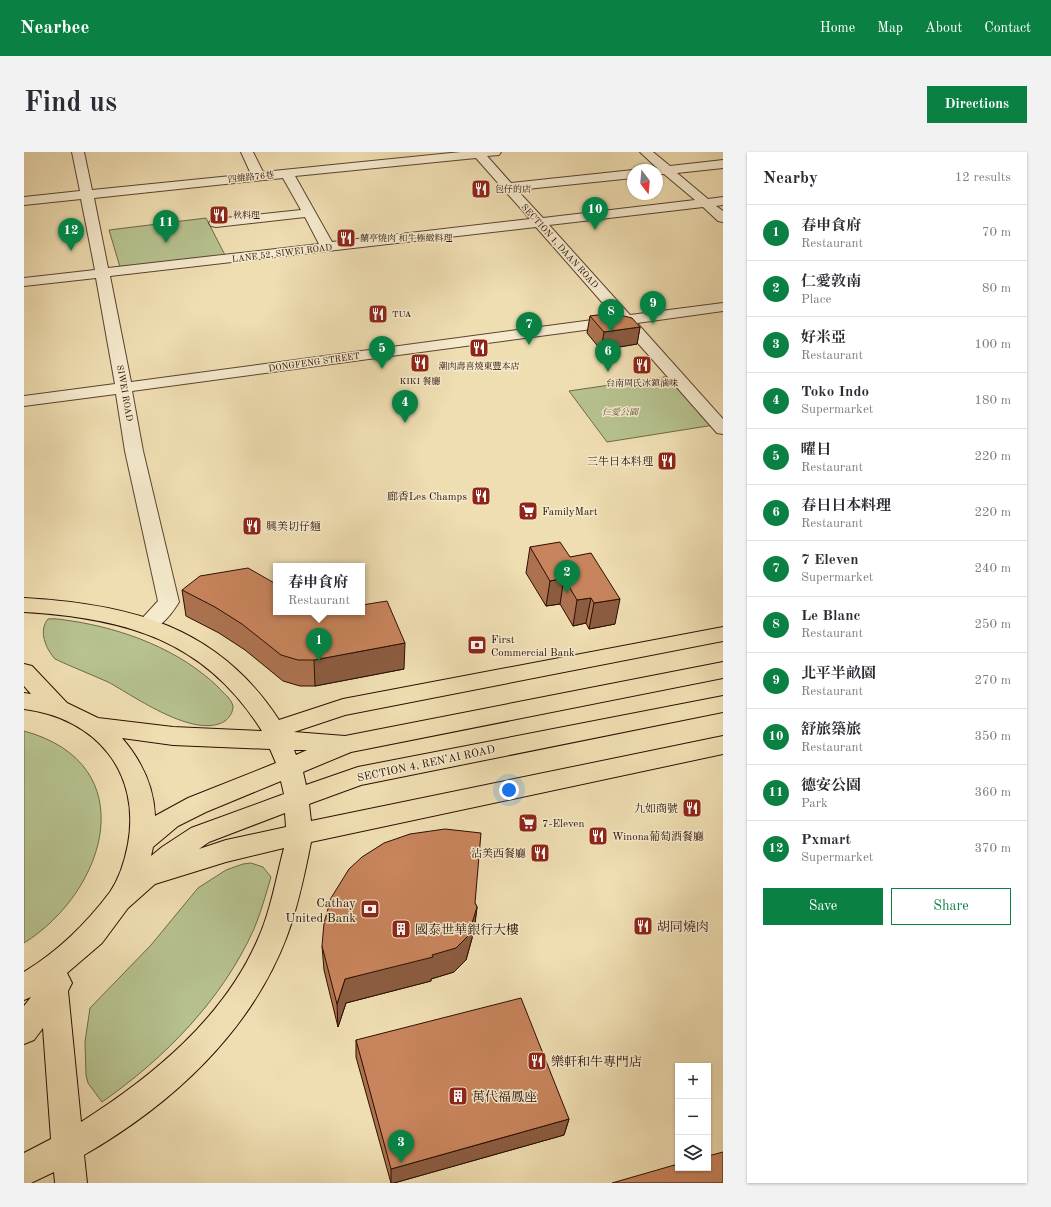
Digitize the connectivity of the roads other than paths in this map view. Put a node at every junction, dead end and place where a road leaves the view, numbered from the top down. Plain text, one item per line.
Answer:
1 (78, 152) edge
2 (247, 152) edge
3 (495, 152) edge
4 (646, 152) edge
5 (477, 153) edge
6 (656, 164) edge
7 (723, 164) edge
8 (663, 171) edge
9 (663, 172) edge
10 (287, 173) junction
11 (627, 175) edge
12 (258, 176) junction
13 (508, 187) junction
14 (86, 195) junction
15 (24, 200) edge
16 (723, 201) edge
17 (705, 203) junction
18 (309, 213) junction
19 (723, 218) edge
20 (216, 223) dead end
21 (540, 223) junction
22 (328, 247) junction
23 (101, 273) junction
24 (24, 282) edge
25 (723, 307) edge
26 (626, 320) junction
27 (124, 387) junction
28 (24, 401) edge
29 (723, 429) edge
30 (24, 605) edge
31 (148, 626) junction
32 (723, 634) edge
33 (723, 670) edge
34 (24, 672) edge
35 (24, 701) edge
36 (723, 704) edge
37 (59, 709) junction
38 (95, 726) junction
39 (277, 735) junction
40 (347, 744) junction
41 (723, 745) edge
42 (290, 767) junction
43 (297, 800) junction
44 (299, 834) junction
45 (142, 841) junction
46 (149, 875) junction
47 (117, 902) junction
48 (84, 944) junction
49 (24, 987) edge
50 (54, 990) junction
51 (24, 1030) edge
52 (68, 1148) junction
53 (24, 1170) edge
54 (71, 1183) edge

1 - 14 street, SIWEI ROAD
2 - 12 street
3 - 5 street, 四維路76巷
4 - 6 street
5 - 10 street, 四維路76巷
5 - 13 street, SECTION 1, DAAN ROAD
7 - 8 street
9 - 17 street
10 - 12 street, 四維路76巷
10 - 18 street
11 - 13 street
12 - 14 street, 四維路76巷
13 - 21 street, SECTION 1, DAAN ROAD
14 - 15 street, 四維路76巷
14 - 23 street, SIWEI ROAD
16 - 17 street, LANE 52, SIWEI ROAD
17 - 19 street
17 - 21 street, LANE 52, SIWEI ROAD
18 - 20 street
18 - 22 street
21 - 22 street, LANE 52, SIWEI ROAD
21 - 26 street, SECTION 1, DAAN ROAD
22 - 23 street, LANE 52, SIWEI ROAD
23 - 24 street, LANE 52, SIWEI ROAD
23 - 27 street, SIWEI ROAD
25 - 26 street, DONGFENG STREET
26 - 27 street, DONGFENG STREET
26 - 29 street, SECTION 1, DAAN ROAD
27 - 28 street, DONGFENG STREET
27 - 31 street, SIWEI ROAD
30 - 31 main road
31 - 39 main road
32 - 39 main road
33 - 40 main road
34 - 37 main road
35 - 37 main road
36 - 43 main road, SECTION 4, REN’AI ROAD
37 - 38 main road
38 - 39 main road
38 - 45 main road
39 - 40 main road
39 - 42 main road
40 - 42 main road
41 - 44 main road, SECTION 4, REN’AI ROAD
42 - 43 main road
42 - 45 main road
43 - 44 main road
43 - 46 main road, SECTION 4, REN’AI ROAD
44 - 46 main road, SECTION 4, REN’AI ROAD
44 - 52 main road
45 - 47 main road
46 - 47 main road, SECTION 4, REN’AI ROAD
47 - 48 main road
48 - 49 main road
48 - 50 main road
50 - 51 main road
50 - 52 main road
52 - 53 main road
52 - 54 main road

